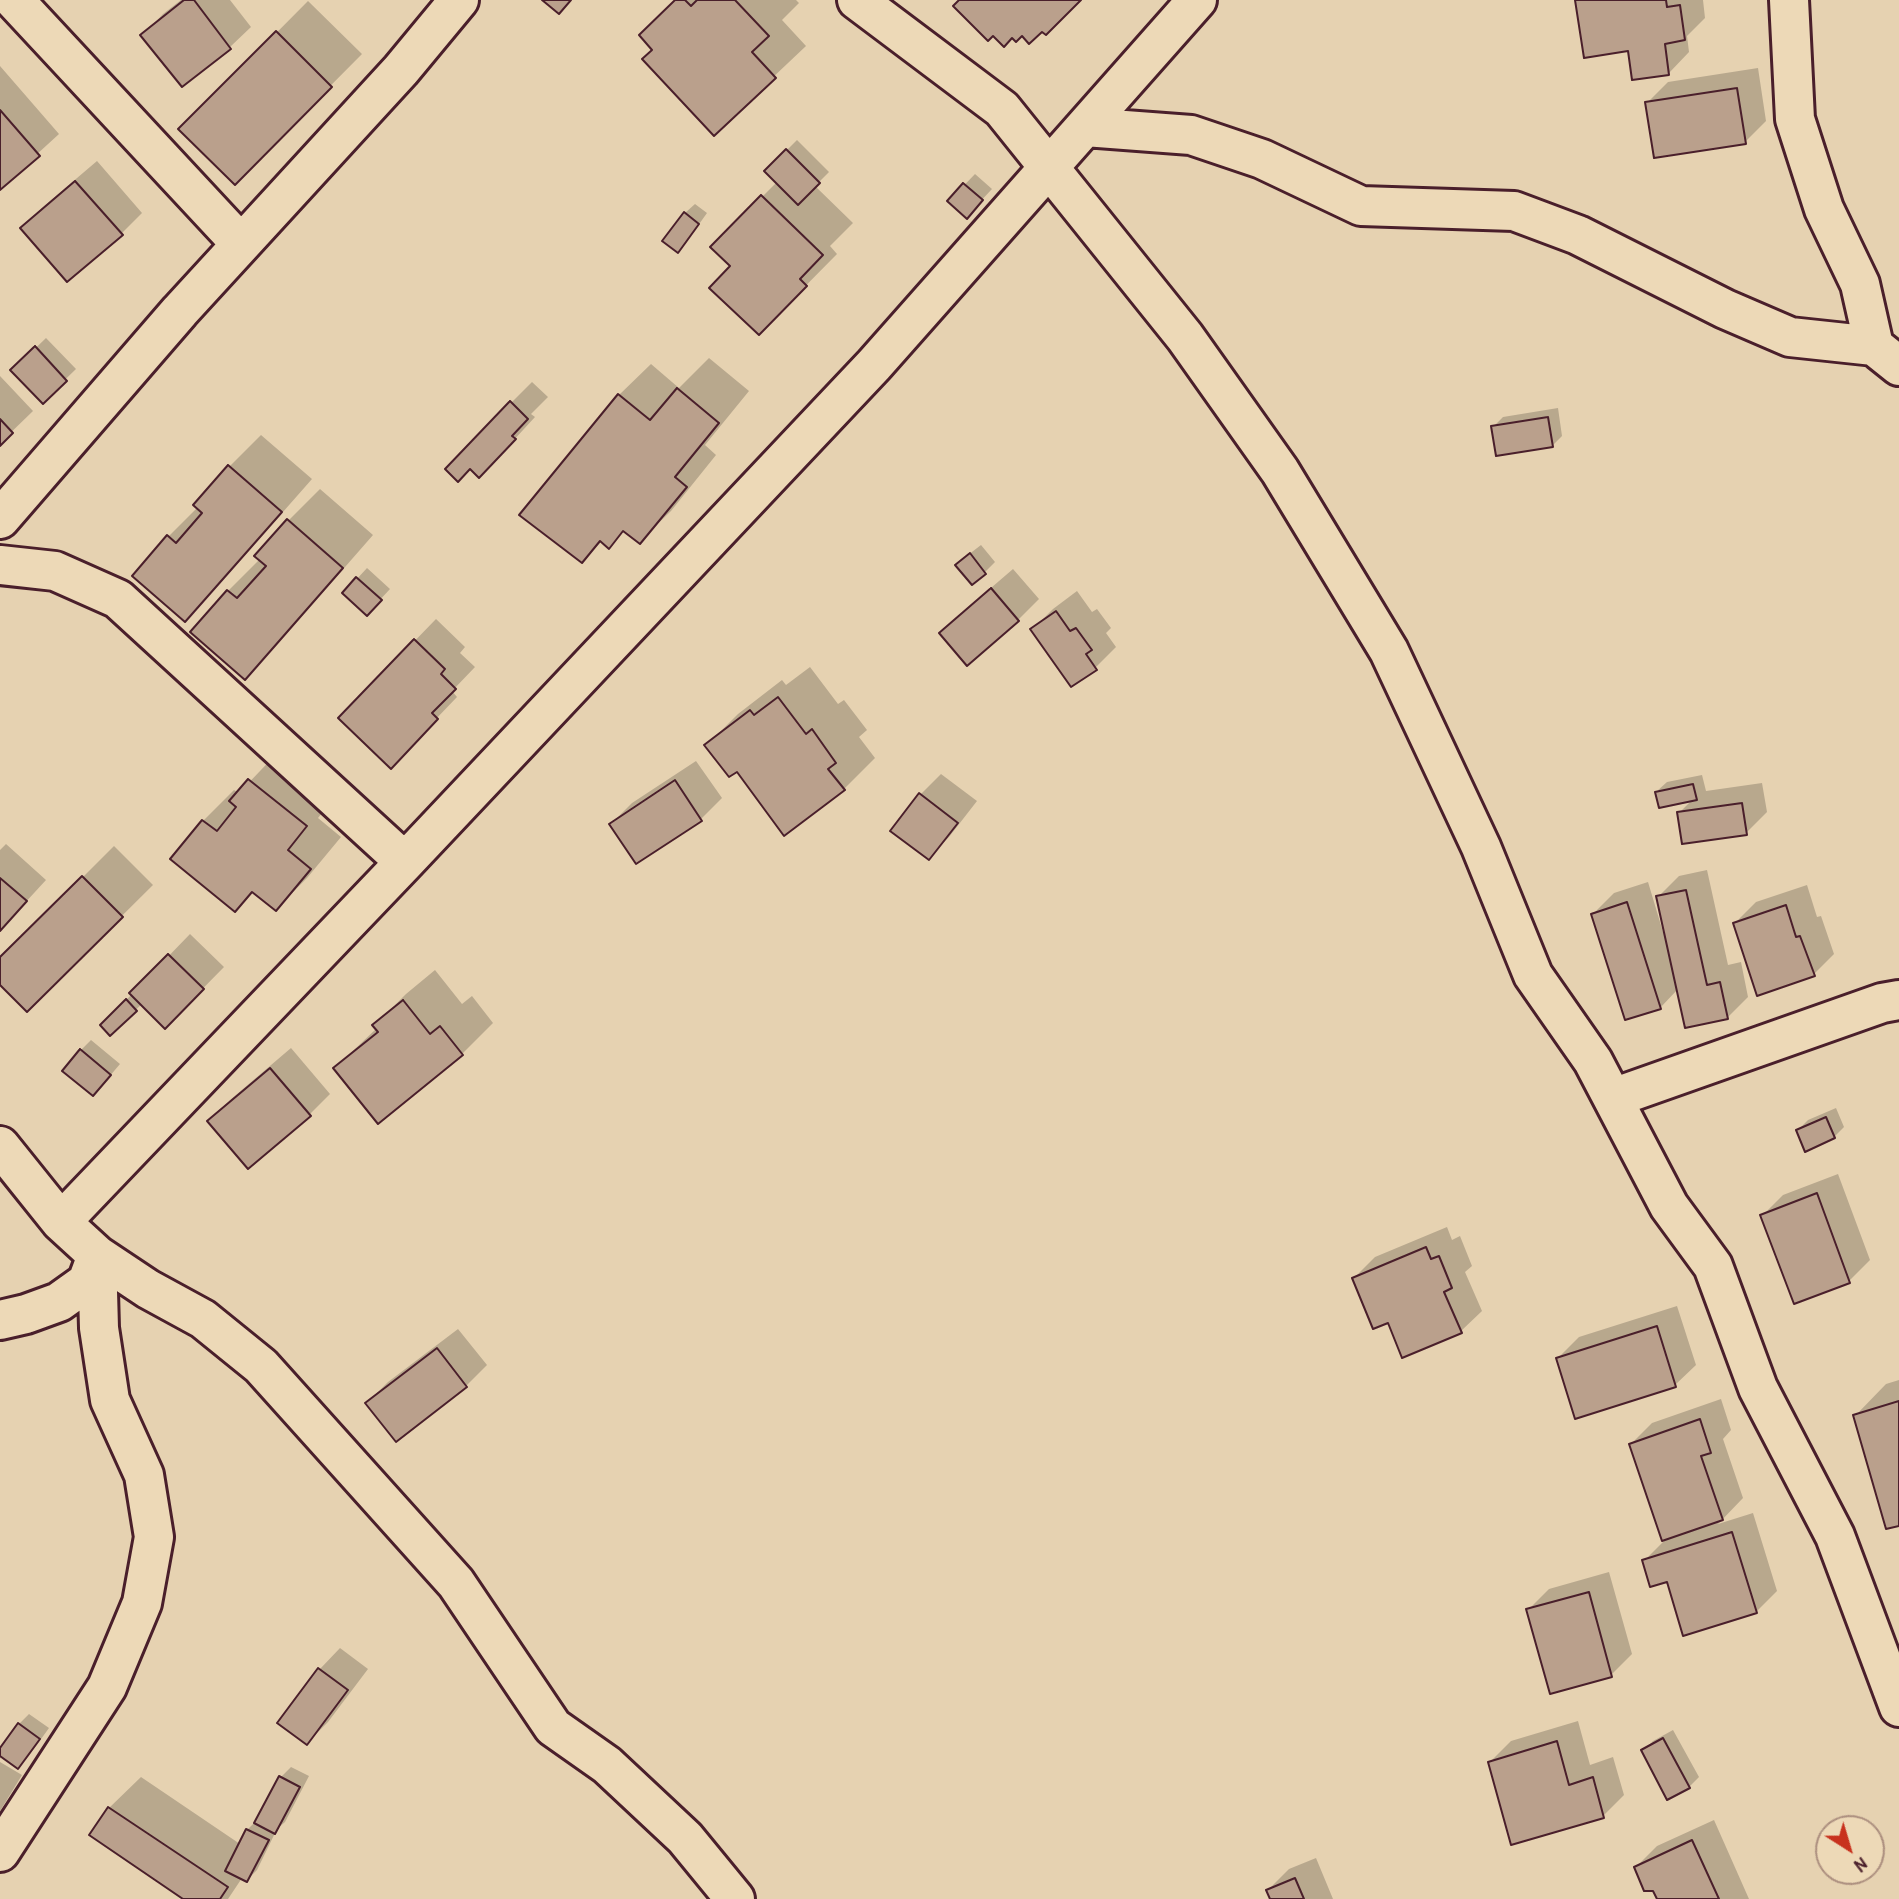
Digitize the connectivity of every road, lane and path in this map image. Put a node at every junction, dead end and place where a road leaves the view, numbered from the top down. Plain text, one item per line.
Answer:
1 (14, 0) edge
2 (458, 0) edge
3 (857, 0) edge
4 (1197, 0) edge
5 (1789, 0) edge
6 (1085, 127) junction
7 (1049, 167) junction
8 (242, 244) junction
9 (1887, 356) edge
10 (0, 519) edge
11 (0, 565) edge
12 (405, 862) junction
13 (1899, 1000) edge
14 (1612, 1098) junction
15 (0, 1146) edge
16 (61, 1222) junction
17 (97, 1255) junction
18 (0, 1320) edge
19 (1897, 1695) edge
20 (0, 1852) edge
21 (735, 1899) edge

1 - 8 street
2 - 8 street
3 - 7 street
4 - 6 street
5 - 9 street
6 - 7 street
6 - 9 street
7 - 12 street
7 - 14 street
8 - 10 street
11 - 12 street
12 - 16 street
13 - 14 street
14 - 19 street
15 - 16 street
16 - 17 street
17 - 18 street
17 - 20 street
17 - 21 street

